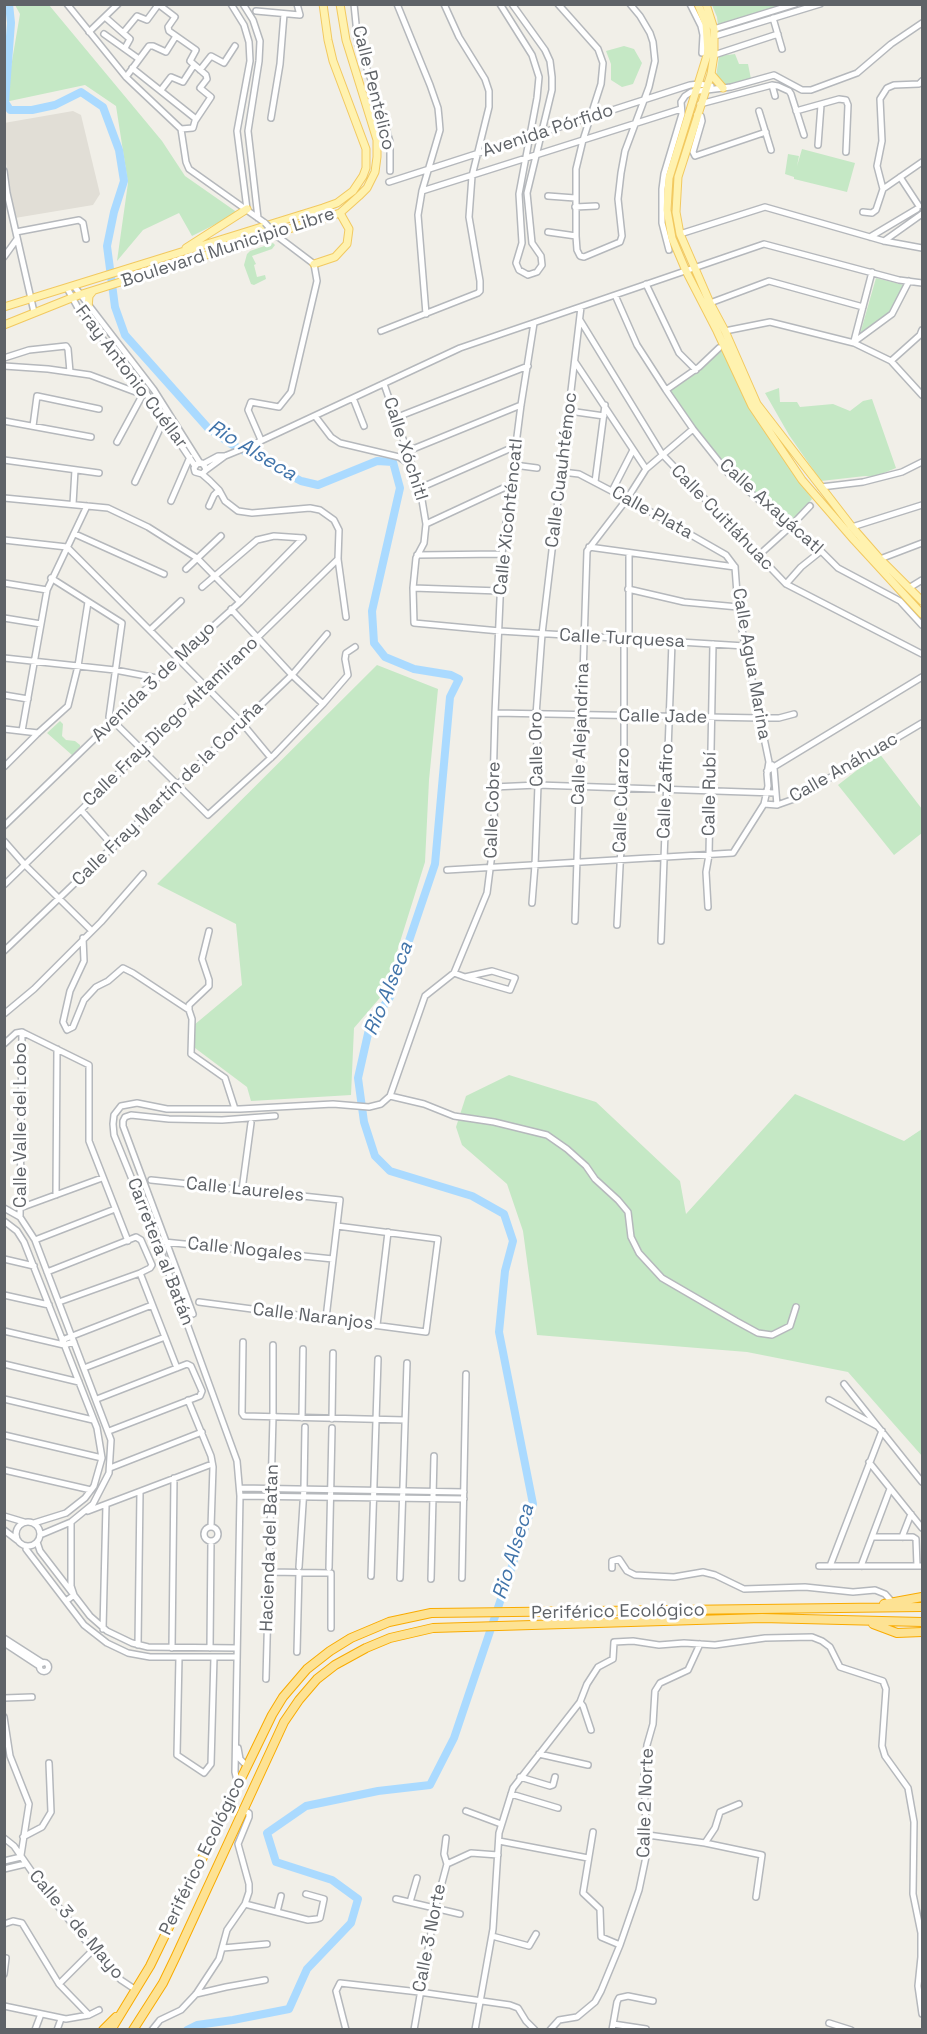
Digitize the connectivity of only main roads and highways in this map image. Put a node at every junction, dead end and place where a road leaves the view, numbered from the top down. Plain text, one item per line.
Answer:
1 (323, 4) edge
2 (340, 4) edge
3 (698, 4) edge
4 (706, 4) edge
5 (711, 74) junction
6 (702, 88) junction
7 (720, 88) road end
8 (693, 113) junction
9 (247, 209) road end
10 (340, 213) junction
11 (178, 254) junction
12 (314, 264) road end
13 (94, 290) junction
14 (4, 307) edge
15 (88, 308) road end
16 (4, 325) edge
17 (922, 601) edge
18 (922, 614) edge
19 (922, 1598) edge
20 (922, 1607) edge
21 (854, 1608) junction
22 (867, 1622) junction
23 (922, 1622) edge
24 (922, 1632) edge
25 (125, 2008) junction
26 (136, 2027) edge
27 (103, 2030) edge
28 (111, 2030) edge

1 - 11 main road, Boulevard Municipio Libre
2 - 10 main road, Boulevard Municipio Libre
3 - 6 main road
4 - 5 main road
5 - 6 main road
5 - 7 main road
6 - 8 main road
8 - 17 main road
8 - 18 main road
9 - 11 main road
10 - 12 main road
10 - 13 main road, Boulevard Municipio Libre
11 - 14 main road, Boulevard Municipio Libre
13 - 15 main road
13 - 16 main road, Boulevard Municipio Libre
19 - 21 highway
20 - 21 highway, Periférico Ecológico
21 - 25 highway, Periférico Ecológico
22 - 23 highway, Periférico Ecológico
22 - 24 highway
22 - 26 highway, Periférico Ecológico
25 - 27 highway
25 - 28 highway, Periférico Ecológico

